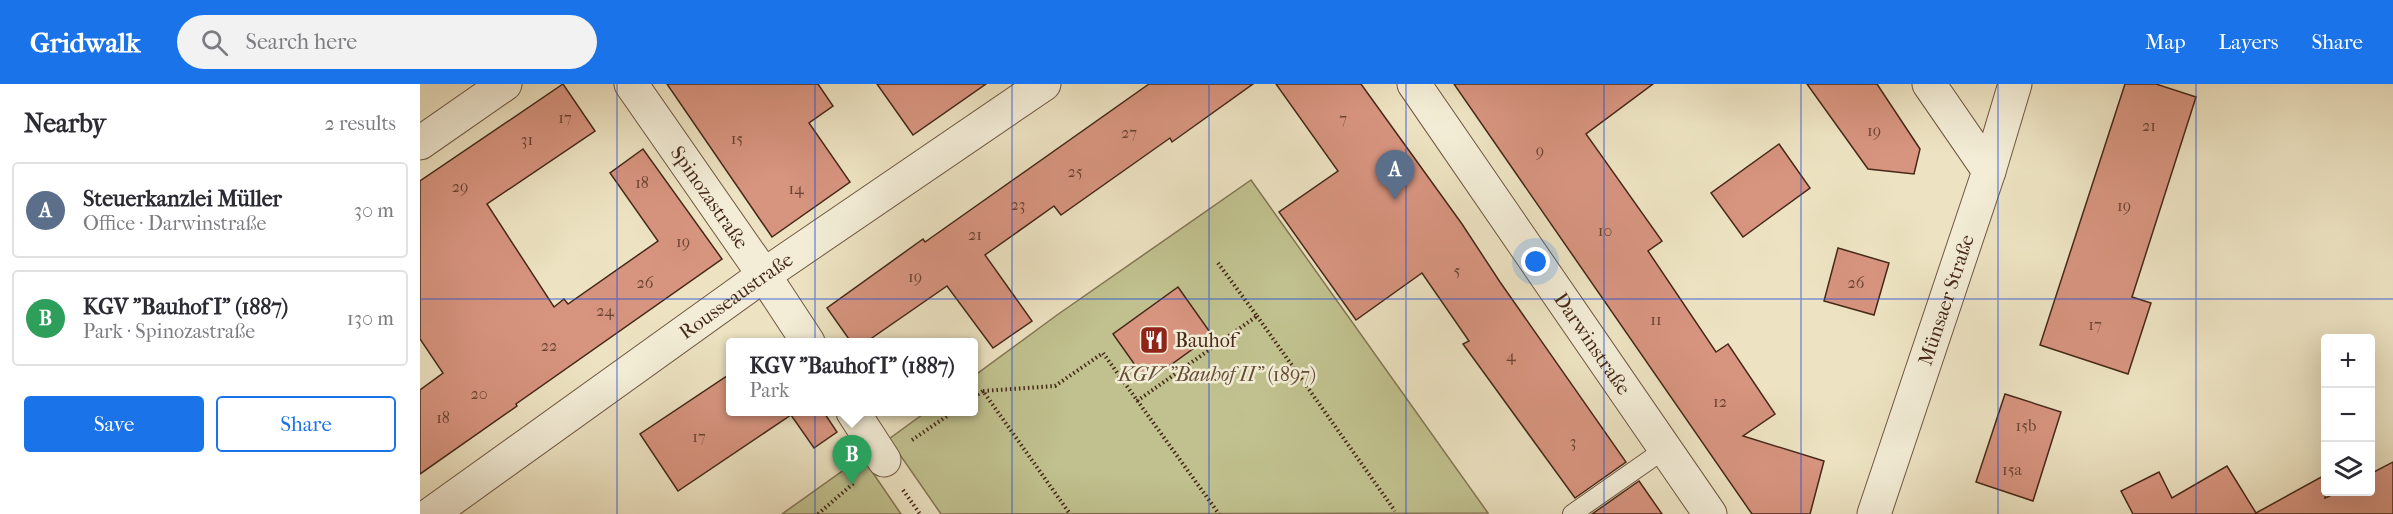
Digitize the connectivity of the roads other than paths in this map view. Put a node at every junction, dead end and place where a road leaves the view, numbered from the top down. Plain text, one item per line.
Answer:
1 (505, 84) edge
2 (631, 84) edge
3 (1044, 84) edge
4 (1414, 84) edge
5 (1929, 84) edge
6 (2015, 84) edge
7 (420, 143) edge
8 (1989, 171) junction
9 (764, 275) junction
10 (805, 338) edge
11 (856, 416) edge
12 (1665, 449) junction
13 (884, 460) road end
14 (431, 514) edge
15 (1572, 514) edge
16 (1710, 514) edge
17 (1875, 514) edge

1 - 7 street
2 - 9 street, Spinozastraße
3 - 9 street, Rousseaustraße
4 - 12 street, Darwinstraße
5 - 8 street
6 - 8 street, Münsaer Straße
8 - 17 street, Münsaer Straße
9 - 10 street, Spinozastraße
9 - 14 street, Rousseaustraße
11 - 13 street
12 - 15 lane
12 - 16 street, Darwinstraße

